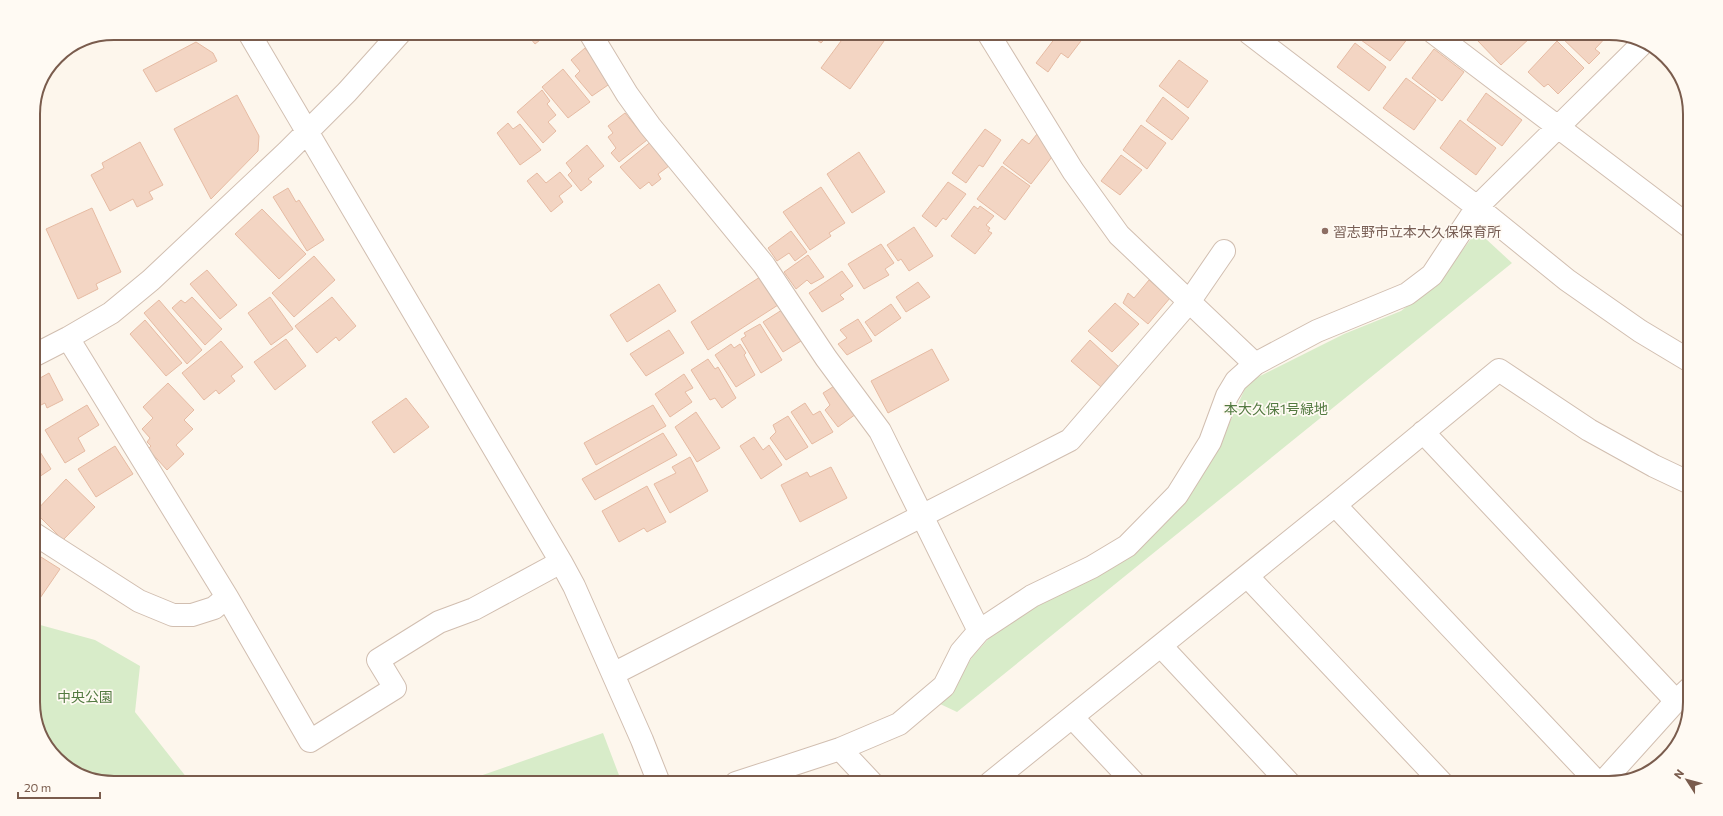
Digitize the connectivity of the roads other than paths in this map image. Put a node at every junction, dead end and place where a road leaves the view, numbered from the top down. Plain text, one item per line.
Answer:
1 (254, 40) edge
2 (394, 40) edge
3 (594, 40) edge
4 (992, 40) edge
5 (1258, 40) edge
6 (1452, 40) edge
7 (1639, 47) edge
8 (1559, 127) junction
9 (307, 131) junction
10 (1477, 207) junction
11 (1683, 222) edge
12 (1224, 251) dead end
13 (1189, 302) junction
14 (68, 338) junction
15 (40, 352) edge
16 (1683, 357) edge
17 (1255, 364) junction
18 (1423, 432) junction
19 (1683, 480) edge
20 (1335, 505) junction
21 (922, 517) junction
22 (40, 537) edge
23 (561, 562) junction
24 (1247, 576) junction
25 (227, 597) junction
26 (979, 631) junction
27 (1161, 646) junction
28 (613, 674) junction
29 (1683, 695) edge
30 (1072, 717) junction
31 (840, 749) junction
32 (656, 776) edge
33 (757, 776) edge
34 (865, 776) edge
35 (999, 776) edge
36 (1127, 776) edge
37 (1282, 776) edge
38 (1435, 776) edge
39 (1591, 776) edge
40 (1608, 776) edge

1 - 9 street
2 - 9 street
3 - 21 street
4 - 13 street
5 - 10 street
6 - 8 street
7 - 8 street
8 - 10 street
8 - 11 street
9 - 14 street
9 - 23 street
10 - 16 street
10 - 17 street
12 - 13 street
13 - 17 street
13 - 21 street
14 - 15 street
14 - 25 street
17 - 26 street
18 - 19 street
18 - 20 street
18 - 29 street
20 - 24 street
20 - 39 street
21 - 26 street
21 - 28 street
22 - 25 street
23 - 25 street
23 - 28 street
24 - 27 street
24 - 38 street
26 - 31 street
27 - 30 street
27 - 37 street
28 - 32 street
29 - 40 street
30 - 35 street
30 - 36 street
31 - 33 street
31 - 34 street

